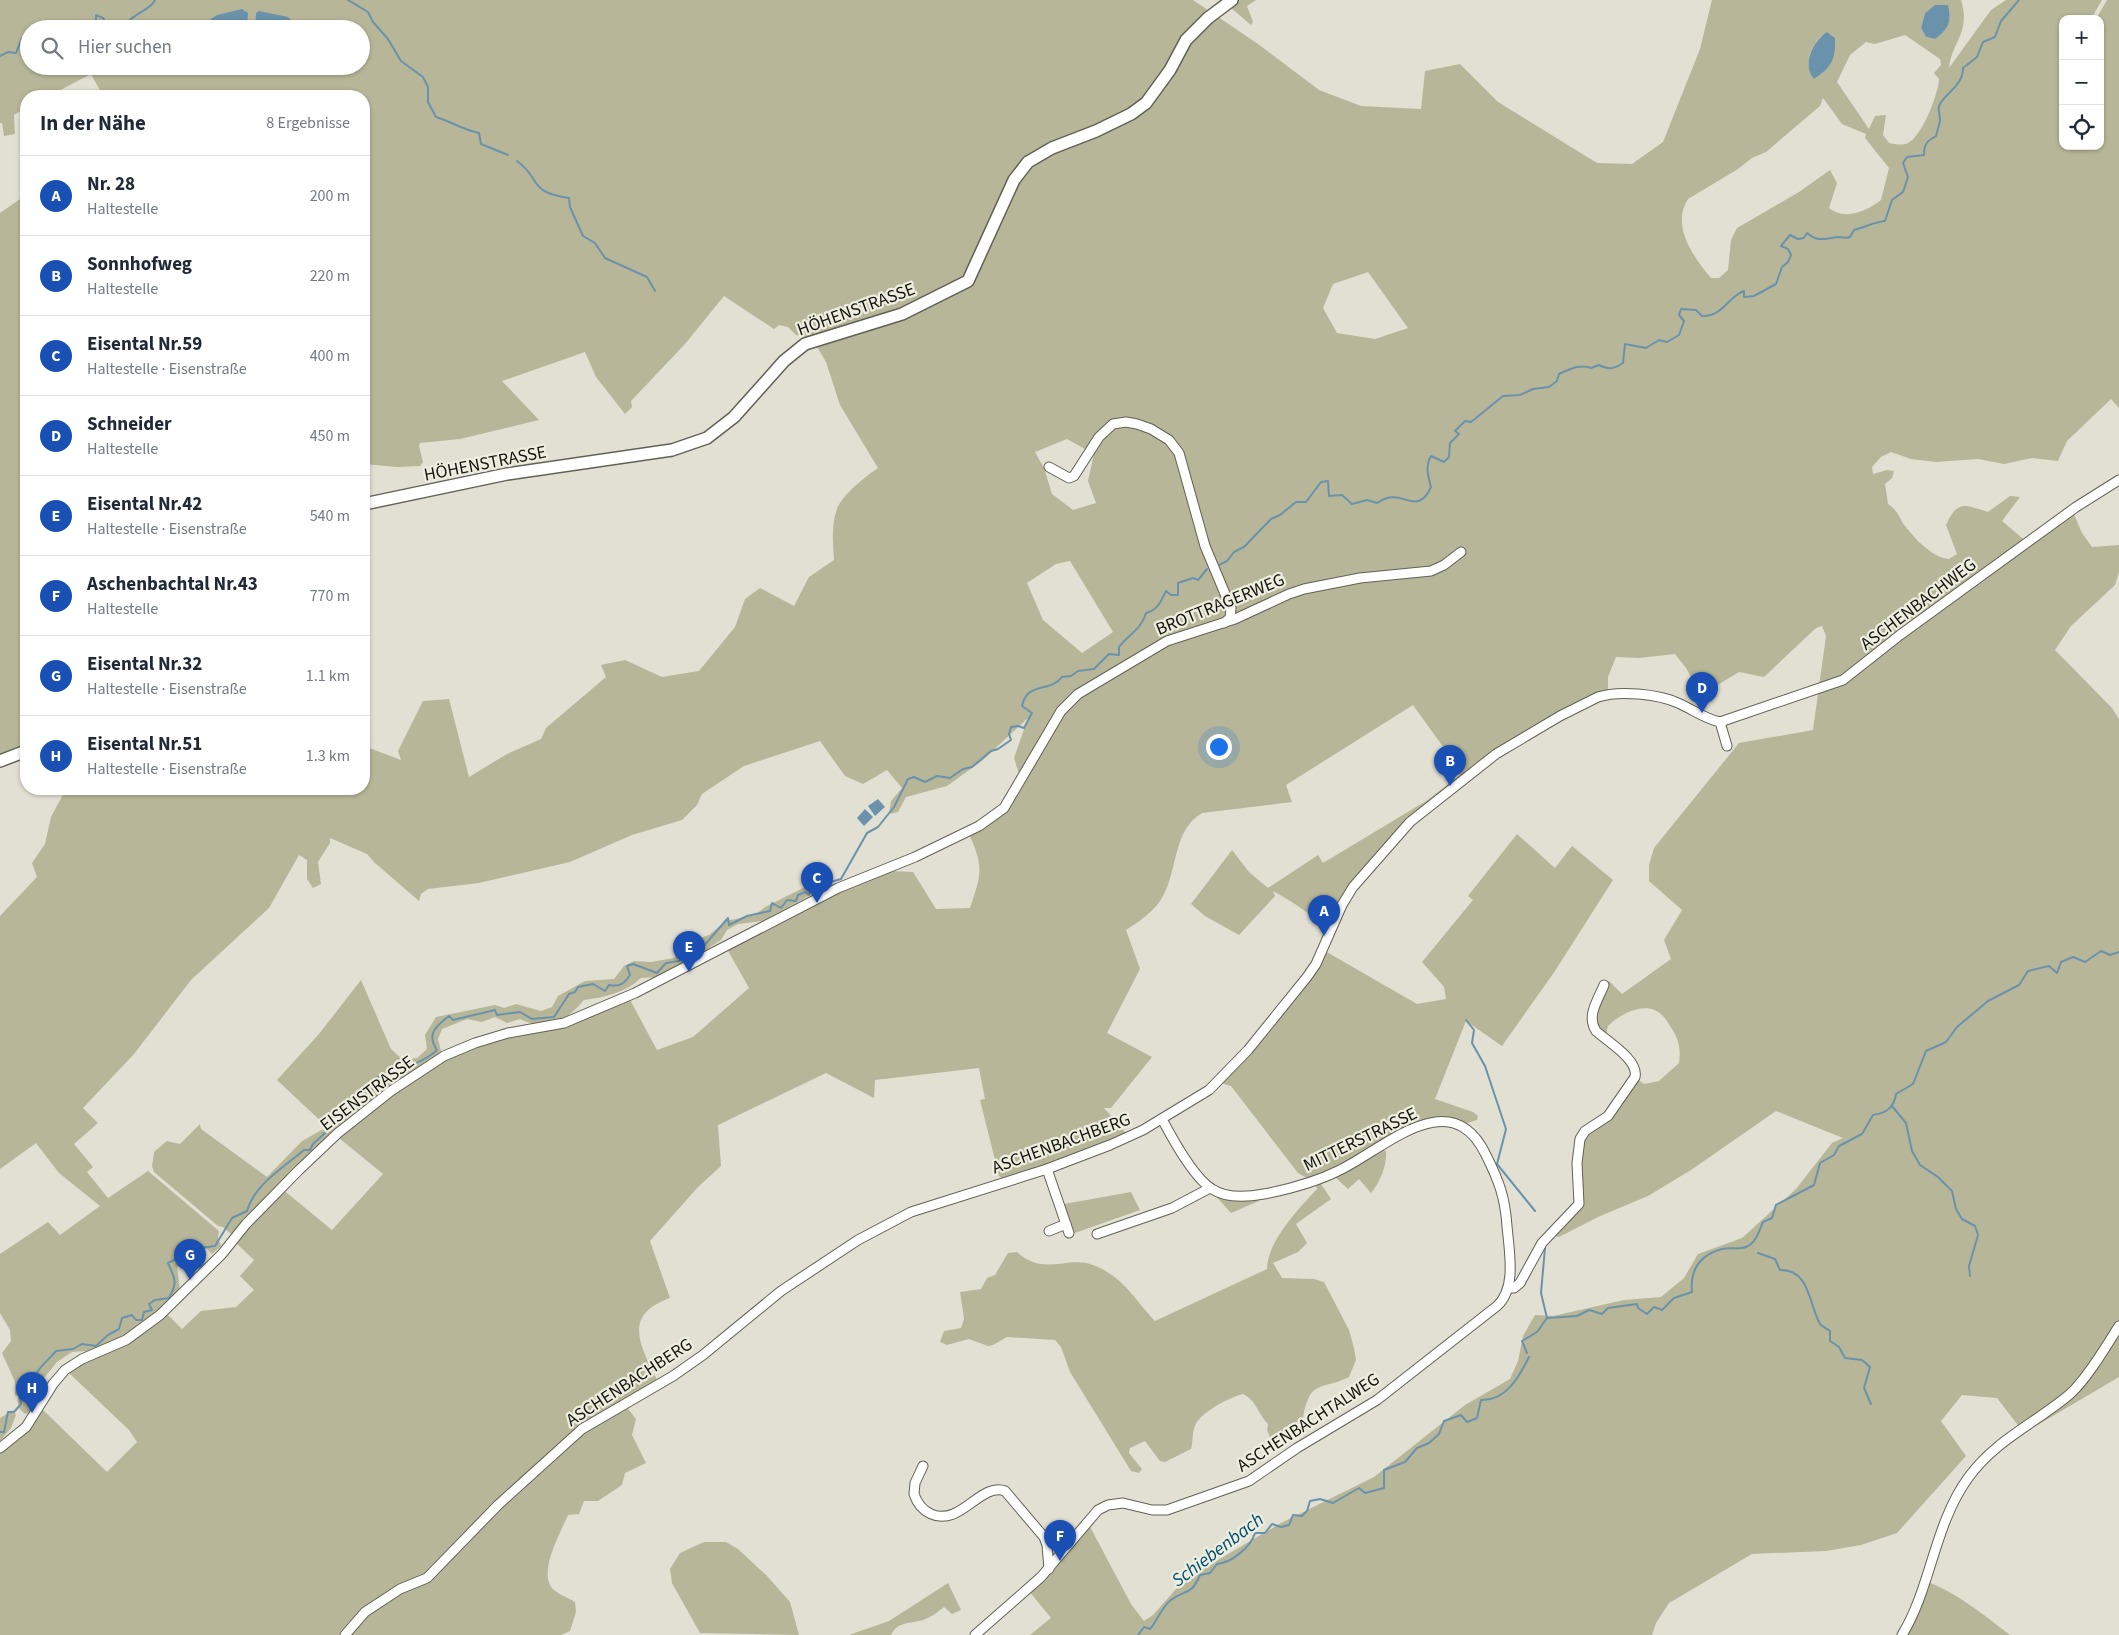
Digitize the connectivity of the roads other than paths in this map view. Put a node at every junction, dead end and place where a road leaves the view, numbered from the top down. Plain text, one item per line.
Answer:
1 (1232, 0) edge
2 (1049, 467) dead end
3 (2119, 480) edge
4 (370, 503) edge
5 (1461, 552) dead end
6 (1224, 623) junction
7 (1720, 722) junction
8 (1727, 746) dead end
9 (20, 753) edge
10 (0, 761) edge
11 (838, 888) joint
12 (1604, 985) dead end
13 (1162, 1119) junction
14 (1047, 1169) junction
15 (1210, 1188) junction
16 (1066, 1224) junction
17 (1049, 1231) dead end
18 (1069, 1233) dead end
19 (1098, 1234) dead end
20 (1508, 1292) junction
21 (2119, 1326) edge
22 (0, 1448) edge
23 (923, 1466) dead end
24 (1049, 1569) junction
25 (345, 1635) edge
26 (974, 1635) edge
27 (1902, 1635) edge

1 - 4 street, HÖHENSTRASSE
2 - 6 street
3 - 7 street, ASCHENBACHWEG
5 - 6 street, BROTTRAGERWEG
6 - 11 street, BROTTRAGERWEG
7 - 8 street
7 - 13 street, ASCHENBACHBERG
9 - 10 street
11 - 22 street, EISENSTRASSE
12 - 20 street, ASCHENBACHTALWEG
13 - 14 street, ASCHENBACHBERG
13 - 15 street
14 - 16 street
14 - 25 street, ASCHENBACHBERG
15 - 19 street
15 - 20 street, MITTERSTRASSE
16 - 17 street
16 - 18 street
20 - 24 street, ASCHENBACHTALWEG
21 - 27 street
23 - 24 street
24 - 26 street, ASCHENBACHTALWEG

